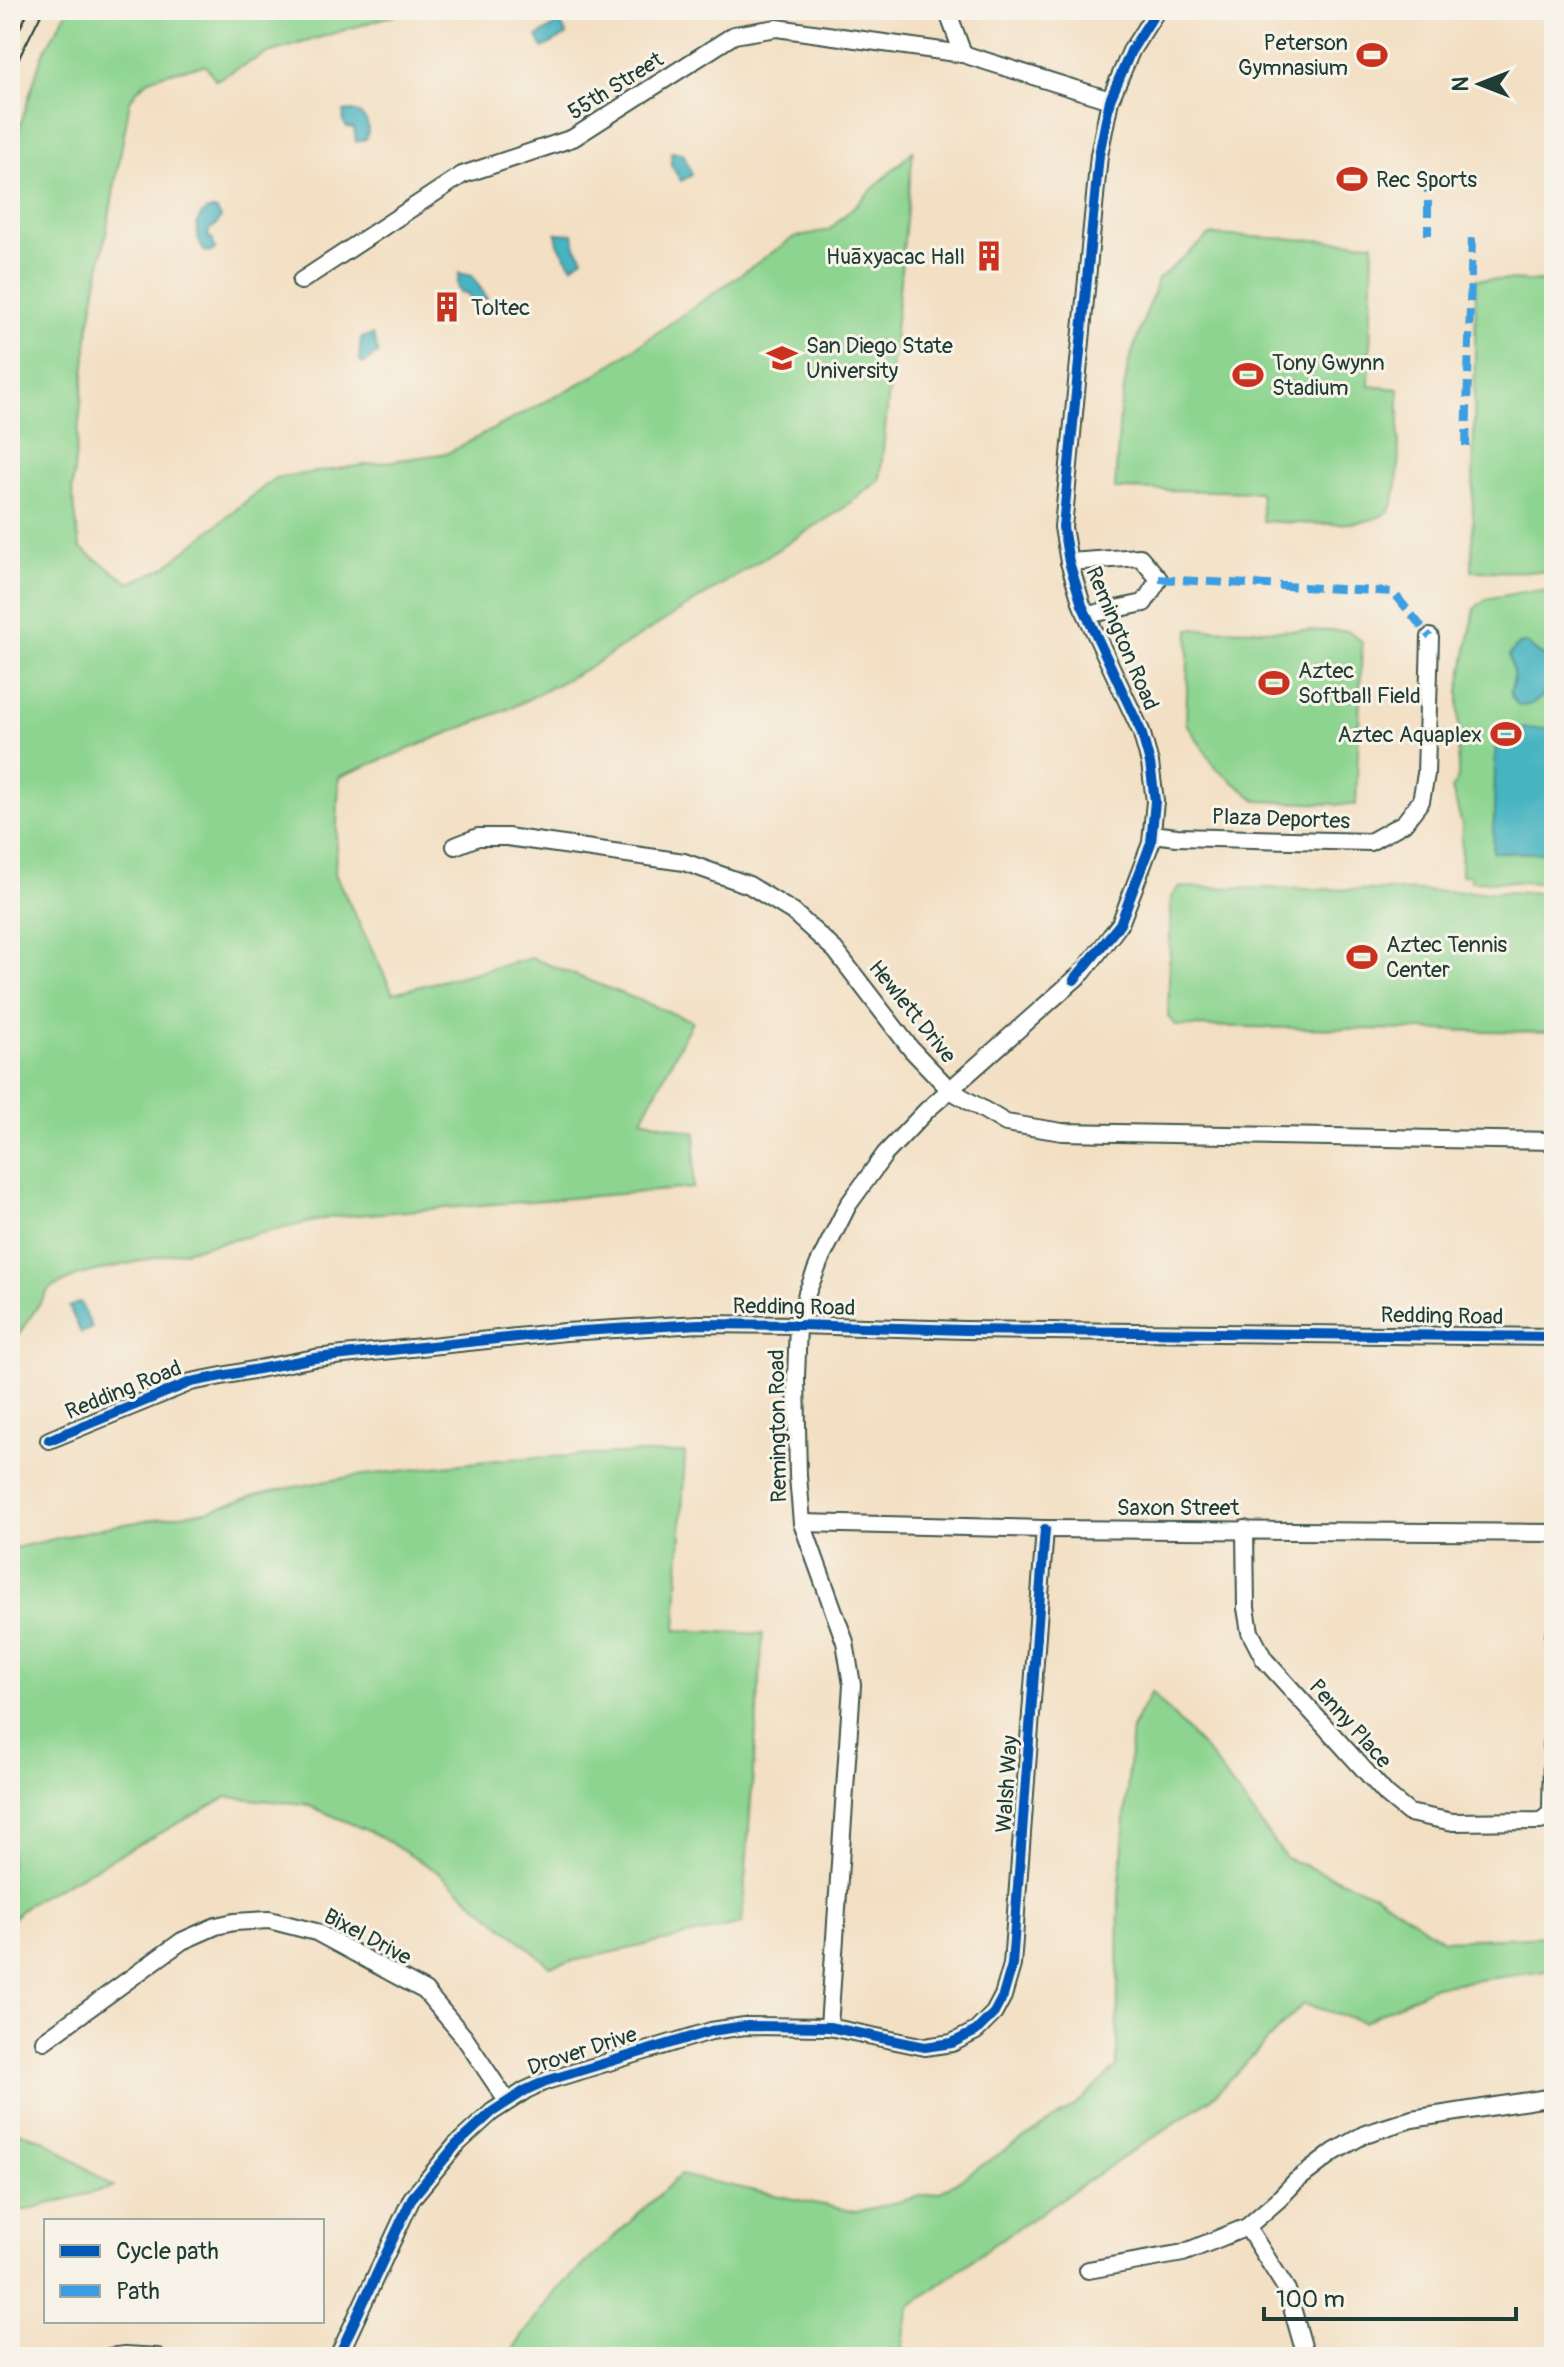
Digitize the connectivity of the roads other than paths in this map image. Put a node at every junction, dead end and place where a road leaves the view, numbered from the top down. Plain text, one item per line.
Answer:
1 (947, 10) edge
2 (1157, 10) edge
3 (963, 54) junction
4 (1110, 100) junction
5 (301, 281) dead end
6 (1069, 562) junction
7 (1087, 615) junction
8 (1430, 637) dead end
9 (1152, 834) junction
10 (455, 846) dead end
11 (950, 1090) junction
12 (1554, 1141) edge
13 (798, 1325) junction
14 (1554, 1337) edge
15 (49, 1440) dead end
16 (802, 1523) junction
17 (1045, 1529) junction
18 (1245, 1529) junction
19 (1554, 1533) edge
20 (1554, 1635) edge
21 (829, 2027) junction
22 (976, 2031) joint
23 (44, 2041) dead end
24 (1554, 2097) edge
25 (507, 2101) junction
26 (1247, 2227) junction
27 (1088, 2270) dead end
28 (109, 2357) edge
29 (158, 2357) edge
30 (338, 2357) edge
31 (1306, 2357) edge

1 - 3 street
2 - 4 street
3 - 4 street, 55th Street
3 - 5 street, 55th Street
4 - 6 street, Remington Road
6 - 7 street, Remington Road
6 - 7 street
7 - 9 street, Remington Road
8 - 9 street, Plaza Deportes
9 - 11 street, Remington Road
10 - 11 street, Hewlett Drive
11 - 12 street, Hewlett Drive
11 - 13 street, Remington Road
13 - 14 street, Redding Road
13 - 15 street, Redding Road
13 - 16 street, Remington Road
16 - 17 street, Saxon Street
16 - 21 street, Remington Road
17 - 18 street, Saxon Street
17 - 22 street, Walsh Way
18 - 19 street, Saxon Street
18 - 20 street, Penny Place
21 - 22 street, Drover Drive
21 - 25 street, Drover Drive
23 - 25 street, Bixel Drive
24 - 26 street
25 - 30 street, Drover Drive
26 - 27 street
26 - 31 street
28 - 29 street

